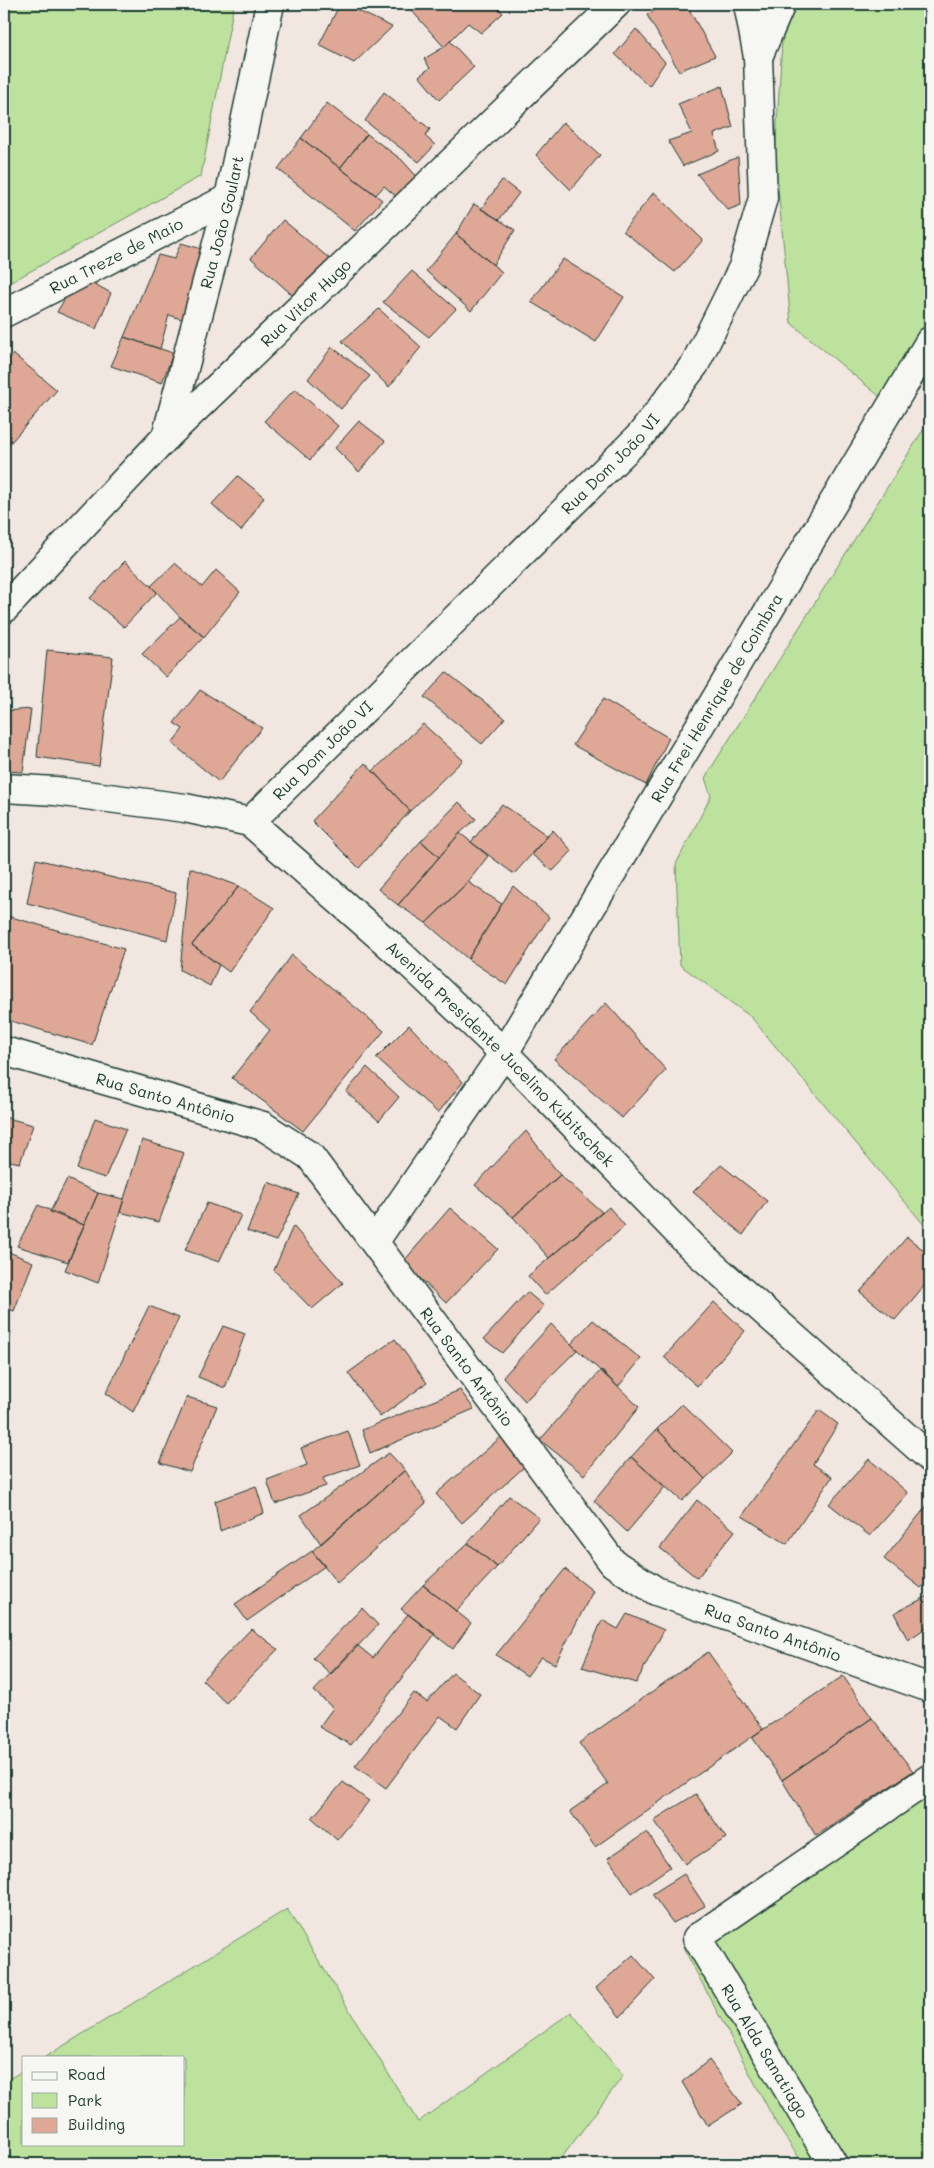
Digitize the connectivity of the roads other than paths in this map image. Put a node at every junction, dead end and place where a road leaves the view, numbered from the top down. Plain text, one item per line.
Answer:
1 (270, 4) edge
2 (616, 4) edge
3 (748, 4) edge
4 (781, 4) edge
5 (758, 57) junction
6 (229, 198) junction
7 (4, 313) edge
8 (930, 341) edge
9 (166, 437) junction
10 (4, 608) edge
11 (4, 788) edge
12 (250, 822) junction
13 (4, 1051) edge
14 (504, 1053) junction
15 (374, 1241) junction
16 (930, 1458) edge
17 (930, 1688) edge
18 (930, 1778) edge
19 (833, 2164) edge

1 - 6 street, Rua João Goulart
2 - 9 street, Rua Vitor Hugo
3 - 5 street, Rua Dom João VI
4 - 5 street
5 - 12 street, Rua Dom João VI
6 - 7 street, Rua Treze de Maio
6 - 9 street, Rua João Goulart
8 - 14 street, Rua Frei Henrique de Coimbra
9 - 10 street, Rua Vitor Hugo
11 - 12 street, Avenida Presidente Jucelino Kubitschek
12 - 14 street, Avenida Presidente Jucelino Kubitschek
13 - 15 street, Rua Santo Antônio
14 - 15 street, Rua Frei Henrique de Coimbra
14 - 16 street, Avenida Presidente Jucelino Kubitschek
15 - 17 street, Rua Santo Antônio
18 - 19 street, Rua Alda Sanatiago

